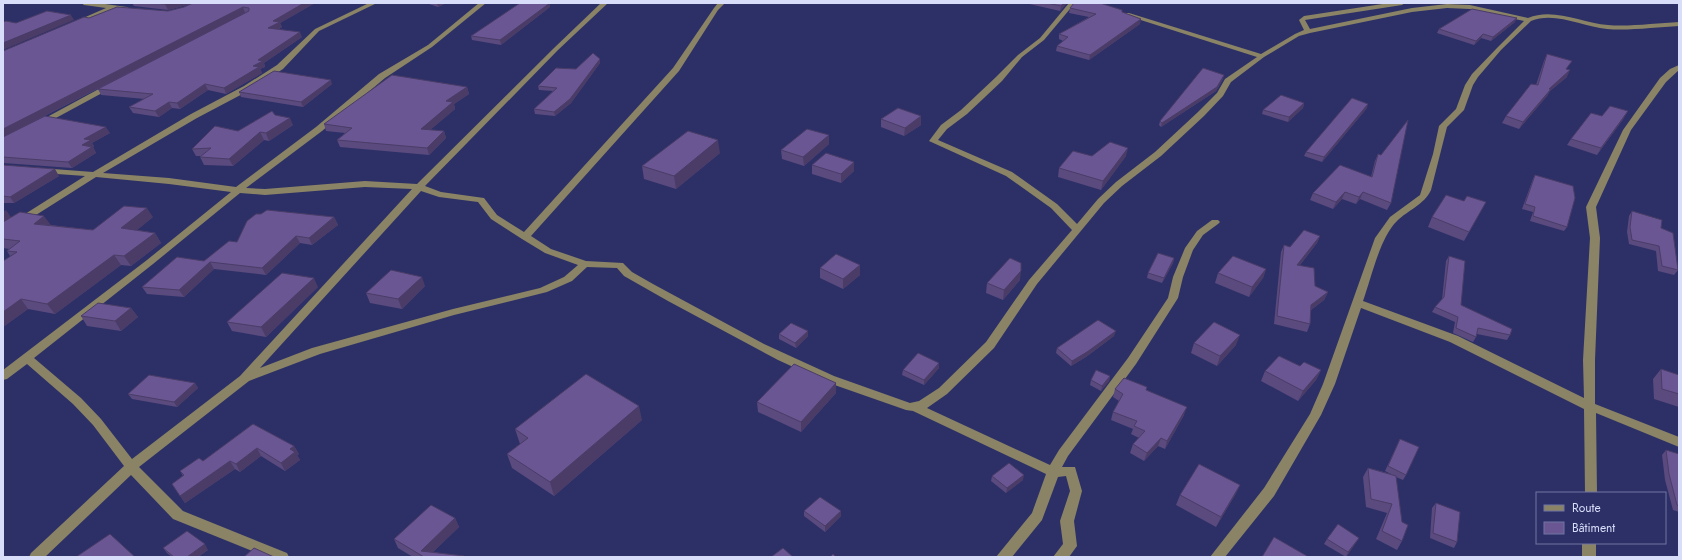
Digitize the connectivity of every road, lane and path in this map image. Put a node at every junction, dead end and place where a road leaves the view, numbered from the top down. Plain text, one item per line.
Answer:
1 (84, 3) edge
2 (374, 3) edge
3 (483, 3) edge
4 (605, 3) edge
5 (722, 3) edge
6 (1072, 3) edge
7 (1402, 3) edge
8 (111, 8) junction
9 (133, 10) edge
10 (1120, 12) edge
11 (1529, 20) junction
12 (1679, 24) edge
13 (68, 27) edge
14 (1308, 31) junction
15 (1262, 56) junction
16 (1679, 67) edge
17 (119, 81) edge
18 (30, 128) edge
19 (34, 169) edge
20 (95, 174) junction
21 (419, 187) junction
22 (238, 190) junction
23 (1215, 222) dead end
24 (1076, 229) junction
25 (3, 232) edge
26 (525, 237) junction
27 (585, 264) junction
28 (1358, 303) junction
29 (26, 357) junction
30 (3, 376) edge
31 (244, 379) junction
32 (1589, 406) junction
33 (916, 408) junction
34 (1679, 442) edge
35 (131, 467) junction
36 (1052, 472) junction
37 (1591, 492) edge
38 (1590, 544) edge
39 (36, 557) edge
40 (282, 557) edge
41 (1003, 557) edge
42 (1060, 557) edge
43 (1217, 557) edge
44 (1589, 557) edge

1 - 8 street
2 - 20 street
3 - 22 street
4 - 21 street
5 - 26 street
6 - 24 street
7 - 14 street
8 - 9 street
8 - 13 street
10 - 15 street
11 - 12 street
11 - 14 street
11 - 28 street
14 - 15 street
15 - 24 street
16 - 32 street
17 - 18 street
19 - 20 street
20 - 22 street
20 - 25 street
21 - 22 street
21 - 26 street
21 - 31 street
22 - 29 street
23 - 36 street
24 - 33 street
26 - 27 street
27 - 31 street
27 - 33 street
28 - 32 street
28 - 43 street
29 - 30 street
29 - 35 street
31 - 35 street
32 - 34 street
32 - 37 street
33 - 36 street
35 - 39 street
35 - 40 street
36 - 41 street
36 - 42 street
38 - 44 street

